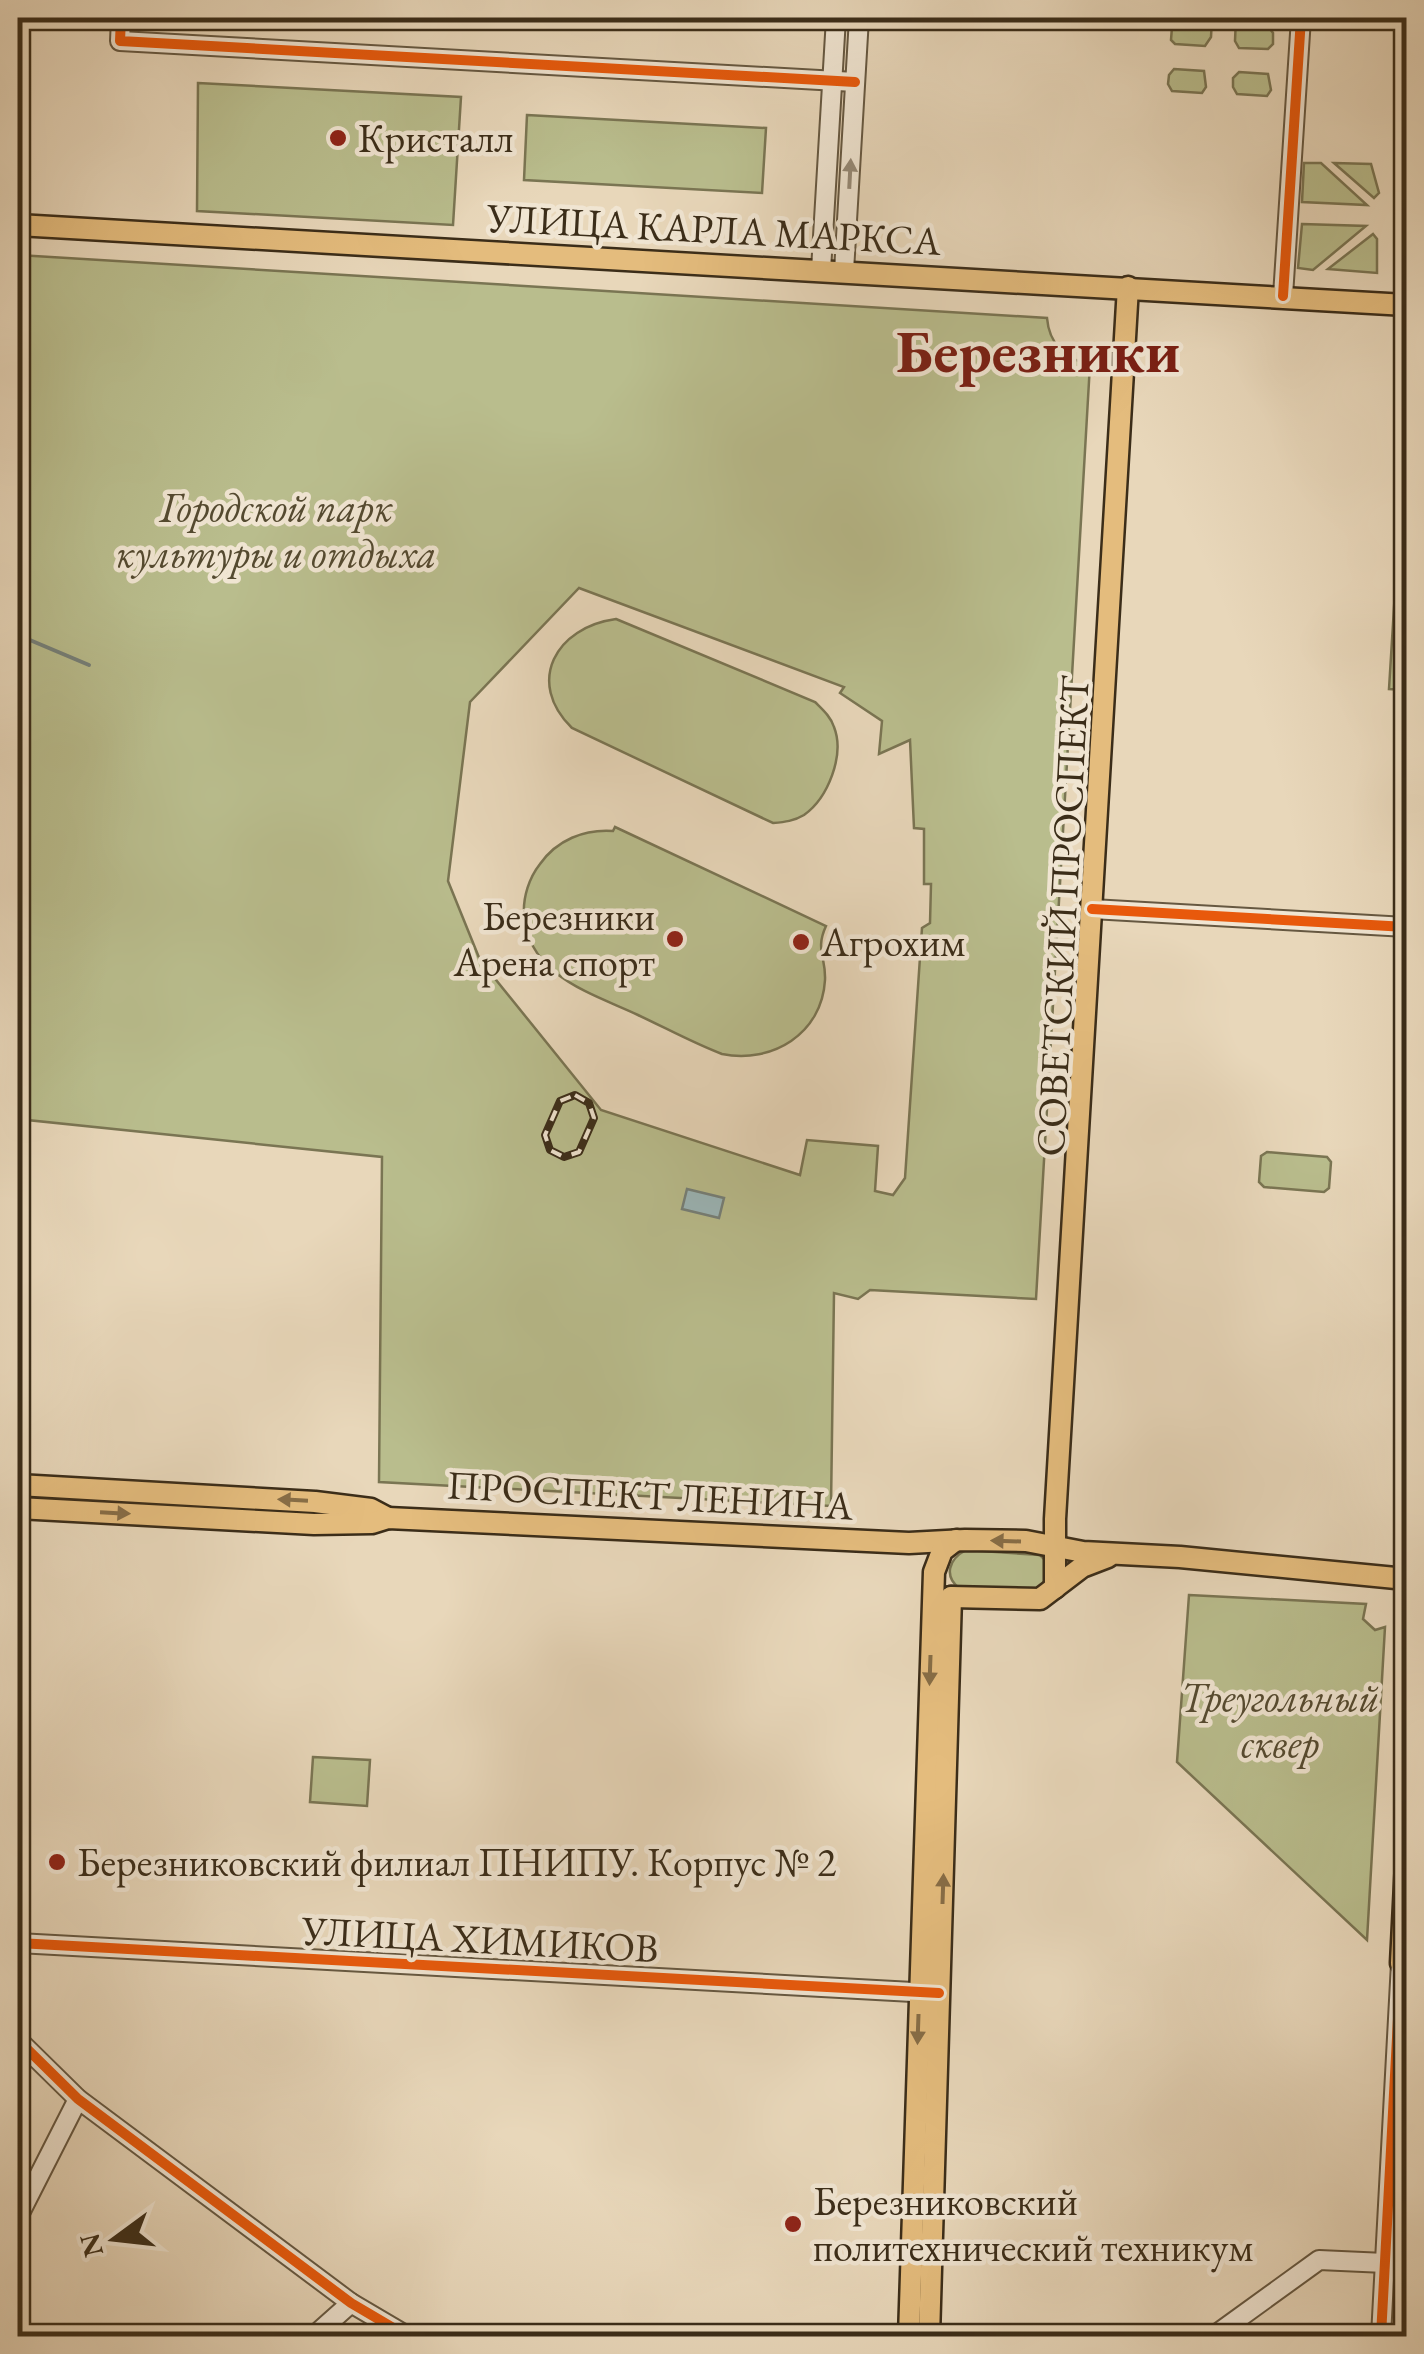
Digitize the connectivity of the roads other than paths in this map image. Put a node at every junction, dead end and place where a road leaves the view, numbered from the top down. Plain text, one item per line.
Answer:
1 (121, 18) edge
2 (836, 18) edge
3 (859, 18) edge
4 (1301, 18) edge
5 (832, 80) junction
6 (855, 82) junction
7 (18, 224) edge
8 (821, 270) junction
9 (844, 271) junction
10 (1128, 287) junction
11 (1283, 296) junction
12 (1406, 304) edge
13 (1092, 909) junction
14 (1406, 927) edge
15 (18, 1485) edge
16 (18, 1508) edge
17 (388, 1518) junction
18 (956, 1540) junction
19 (909, 1543) junction
20 (1056, 1547) junction
21 (1125, 1554) junction
22 (934, 1572) junction
23 (1406, 1579) edge
24 (1055, 1588) junction
25 (952, 1597) junction
26 (1406, 1864) edge
27 (1405, 1938) edge
28 (18, 1943) edge
29 (1404, 1966) edge
30 (929, 1993) junction
31 (18, 2040) edge
32 (78, 2099) junction
33 (18, 2217) edge
34 (1385, 2263) junction
35 (350, 2303) junction
36 (314, 2336) edge
37 (406, 2336) edge
38 (908, 2336) edge
39 (930, 2336) edge
40 (1214, 2336) edge
41 (1381, 2336) edge

1 - 5 street
2 - 5 street
3 - 6 street
4 - 11 street
5 - 6 street
5 - 8 street
9 -> 6 street
7 - 8 main road, УЛИЦА КАРЛА МАРКСА
8 - 9 main road, УЛИЦА КАРЛА МАРКСА
9 - 10 main road, УЛИЦА КАРЛА МАРКСА
10 - 11 main road, УЛИЦА КАРЛА МАРКСА
10 - 13 main road, СОВЕТСКИЙ ПРОСПЕКТ
11 - 12 main road, УЛИЦА КАРЛА МАРКСА
13 - 14 street
13 - 20 main road, СОВЕТСКИЙ ПРОСПЕКТ
17 -> 15 main road, ПРОСПЕКТ ЛЕНИНА
16 -> 17 main road, ПРОСПЕКТ ЛЕНИНА
17 - 19 main road, ПРОСПЕКТ ЛЕНИНА
18 - 19 main road, ПРОСПЕКТ ЛЕНИНА
20 -> 18 main road, ПРОСПЕКТ ЛЕНИНА
18 - 22 main road
19 - 22 main road, ПРОСПЕКТ ЛЕНИНА
20 - 21 main road, ПРОСПЕКТ ЛЕНИНА
20 - 24 main road, СОВЕТСКИЙ ПРОСПЕКТ
21 - 23 main road, ПРОСПЕКТ ЛЕНИНА
21 - 24 main road, ПРОСПЕКТ ЛЕНИНА
22 - 25 main road, ПРОСПЕКТ ЛЕНИНА
22 -> 30 main road
24 - 25 main road, ПРОСПЕКТ ЛЕНИНА
30 -> 25 main road
26 - 27 main road
27 - 29 main road
28 - 30 street, УЛИЦА ХИМИКОВ
29 - 34 street
30 -> 38 main road
30 - 39 main road
31 - 32 street
32 - 33 street
32 - 35 street
34 - 40 street
34 - 41 street
35 - 36 street
35 - 37 street

